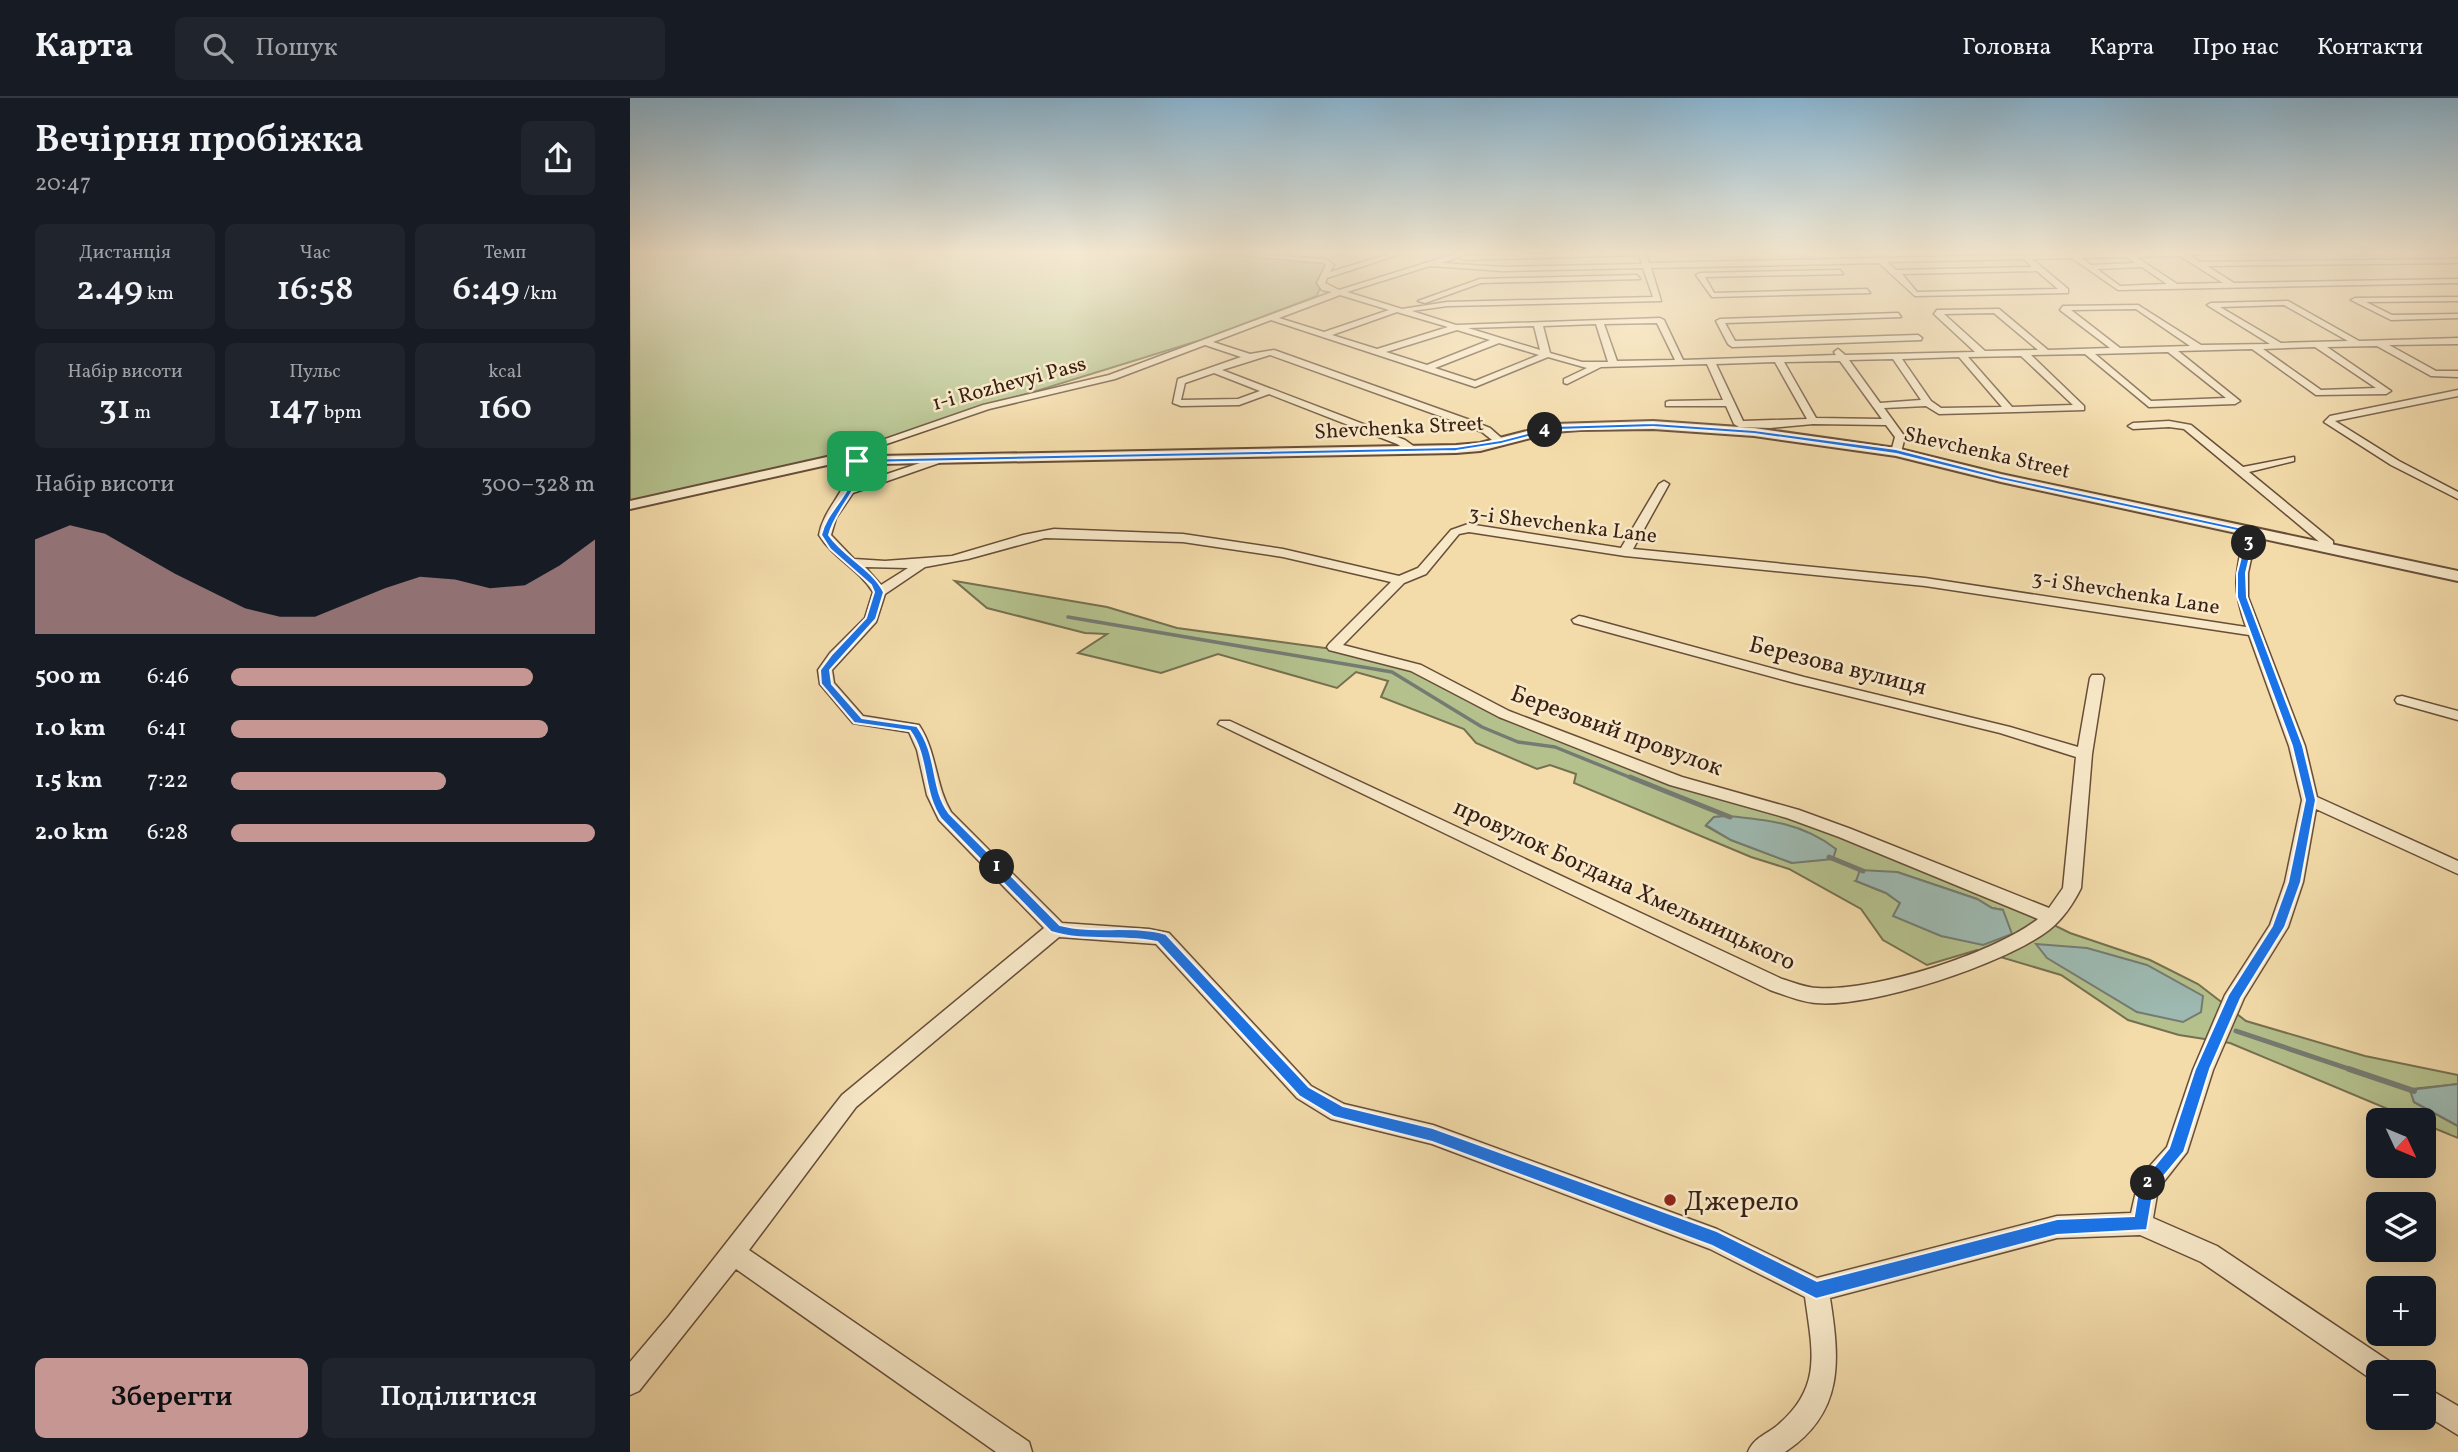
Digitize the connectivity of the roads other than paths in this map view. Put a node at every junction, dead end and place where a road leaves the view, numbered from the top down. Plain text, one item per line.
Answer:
1 (1277, 314) edge
2 (1387, 314) edge
3 (1418, 314) edge
4 (1795, 314) edge
5 (1809, 314) edge
6 (1820, 314) edge
7 (1939, 314) edge
8 (2000, 314) edge
9 (2071, 314) edge
10 (2149, 314) edge
11 (2227, 314) edge
12 (2305, 314) edge
13 (2383, 314) edge
14 (1898, 315) dead end
15 (2458, 316) edge
16 (1269, 317) junction
17 (1812, 318) junction
18 (1599, 322) junction
19 (1538, 324) junction
20 (1454, 327) junction
21 (1324, 335) junction
22 (1918, 338) dead end
23 (1498, 340) junction
24 (2458, 341) edge
25 (1207, 343) junction
26 (2358, 343) junction
27 (2378, 343) junction
28 (2316, 344) junction
29 (2279, 345) junction
30 (2253, 346) junction
31 (2198, 347) junction
32 (2169, 348) junction
33 (2117, 349) junction
34 (2086, 350) junction
35 (2045, 351) junction
36 (1377, 352) junction
37 (2022, 352) junction
38 (1982, 353) junction
39 (1961, 354) junction
40 (1546, 355) junction
41 (1895, 355) junction
42 (1250, 357) junction
43 (1843, 358) junction
44 (1778, 359) junction
45 (1681, 362) junction
46 (1710, 362) junction
47 (1600, 364) junction
48 (1613, 364) junction
49 (1428, 368) junction
50 (1214, 370) junction
51 (2458, 374) edge
52 (1567, 381) dead end
53 (1269, 391) junction
54 (2458, 393) edge
55 (1729, 403) junction
56 (1928, 403) junction
57 (1669, 404) dead end
58 (1877, 406) junction
59 (2010, 410) junction
60 (1813, 421) junction
61 (1890, 422) junction
62 (2133, 426) dead end
63 (1501, 442) junction
64 (1414, 450) junction
65 (1896, 452) junction
66 (2290, 459) dead end
67 (938, 460) junction
68 (827, 461) junction
69 (2241, 471) junction
70 (855, 476) junction
71 (1664, 484) dead end
72 (2458, 495) edge
73 (630, 505) edge
74 (2251, 531) junction
75 (2329, 548) junction
76 (1625, 552) junction
77 (851, 562) junction
78 (921, 565) junction
79 (2458, 576) edge
80 (1399, 580) junction
81 (879, 592) junction
82 (1579, 620) dead end
83 (2253, 632) junction
84 (2096, 678) dead end
85 (2402, 700) dead end
86 (2458, 716) edge
87 (1224, 724) dead end
88 (2084, 754) junction
89 (2311, 800) junction
90 (2455, 864) edge
91 (2052, 917) junction
92 (1056, 929) junction
93 (2141, 1224) junction
94 (733, 1253) junction
95 (1816, 1290) junction
96 (2366, 1360) edge
97 (630, 1382) edge
98 (2436, 1407) edge
99 (2458, 1422) edge
100 (1018, 1452) edge
101 (1761, 1452) edge

1 - 16 street, 1-i Rozhevyi Pass
2 - 21 street
3 - 20 street
4 - 17 street
5 - 17 street
6 - 17 street
7 - 38 street
8 - 35 street
9 - 33 street
10 - 31 street
11 - 29 street
12 - 26 street
13 - 15 street
14 - 17 street
16 - 21 street
16 - 25 street, 1-i Rozhevyi Pass
17 - 17 street
17 - 22 street
17 - 43 street
18 - 19 street
18 - 45 street
18 - 48 street
19 - 20 street
19 - 40 street
20 - 23 street
20 - 36 street
21 - 36 street
23 - 40 street
23 - 49 street
24 - 27 street
25 - 42 street
25 - 68 street, 1-i Rozhevyi Pass
26 - 27 street
26 - 28 street
27 - 51 street
28 - 29 street
28 - 30 street
29 - 30 street
30 - 31 street
31 - 32 street
32 - 33 street
32 - 34 street
33 - 34 street
34 - 35 street
35 - 37 street
36 - 49 street
37 - 38 street
37 - 59 street
38 - 39 street
39 - 41 street
39 - 59 street
40 - 47 street
40 - 49 street
41 - 43 street
41 - 56 street
42 - 50 street
42 - 63 street
43 - 44 street
43 - 58 street
44 - 46 street
44 - 60 street
45 - 46 street
45 - 48 street
46 - 55 street
47 - 48 street
47 - 52 street
50 - 53 street
50 - 53 street
53 - 64 street
54 - 72 street
55 - 57 street
55 - 60 street
56 - 58 street
56 - 59 street
58 - 61 street
60 - 61 street
61 - 65 street
62 - 69 street
63 - 64 street, Shevchenka Street
63 - 65 street, Shevchenka Street
64 - 67 street, Shevchenka Street
65 - 74 street, Shevchenka Street
66 - 69 street
67 - 70 street, Shevchenka Street
67 - 70 street
68 - 70 street, Shevchenka Street
68 - 73 street, 1-i Rozhevyi Pass
69 - 75 street
70 - 77 street
71 - 76 street
74 - 75 street, Shevchenka Street
74 - 83 street
75 - 79 street, Shevchenka Street
76 - 80 street, 3-i Shevchenka Lane
76 - 83 street, 3-i Shevchenka Lane
77 - 78 street
77 - 81 street
78 - 80 street
78 - 81 street
80 - 91 street, Березовий провулок
81 - 92 street
82 - 88 street, Березова вулиця
83 - 89 street
84 - 88 street, провулок Богдана Хмельницького
85 - 86 street
87 - 91 street, провулок Богдана Хмельницького
88 - 91 street, провулок Богдана Хмельницького
89 - 90 street
89 - 93 street
92 - 94 street
92 - 95 street
93 - 95 street
93 - 96 street
94 - 97 street
94 - 100 street
95 - 101 street
98 - 99 street

